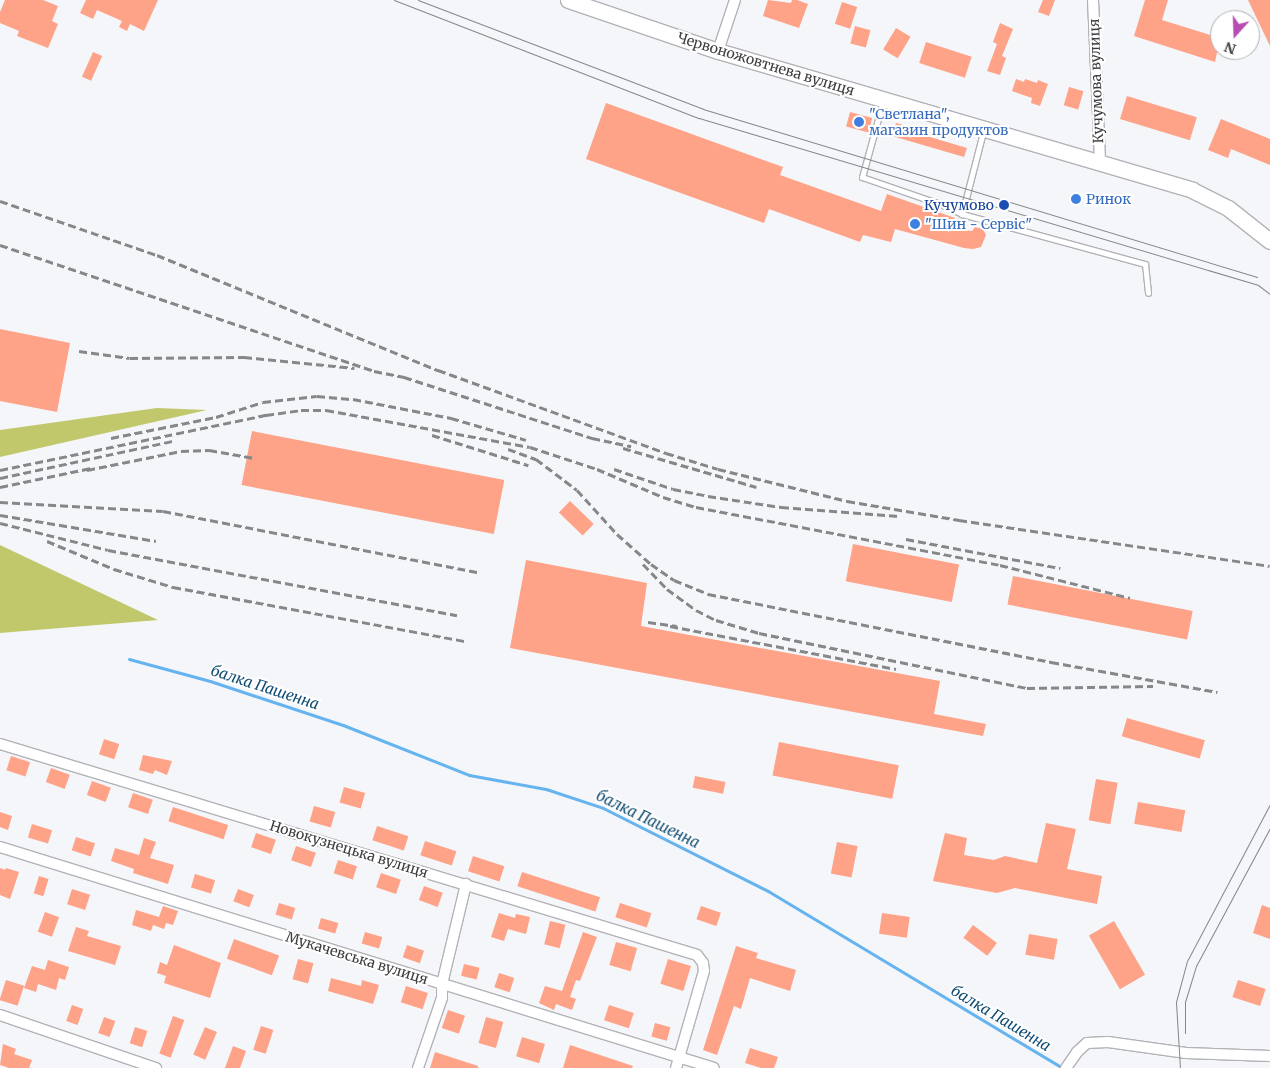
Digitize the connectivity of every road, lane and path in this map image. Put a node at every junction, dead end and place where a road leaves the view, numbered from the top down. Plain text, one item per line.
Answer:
1 (568, 0) edge
2 (735, 0) edge
3 (1093, 0) edge
4 (718, 50) junction
5 (883, 100) junction
6 (984, 129) junction
7 (1100, 162) junction
8 (962, 214) junction
9 (1270, 241) edge
10 (1148, 293) dead end
11 (0, 744) edge
12 (0, 847) edge
13 (466, 884) junction
14 (442, 984) junction
15 (0, 1015) edge
16 (1270, 1056) edge
17 (679, 1057) junction
18 (1067, 1066) edge
19 (156, 1068) edge
20 (418, 1068) edge
21 (676, 1068) edge
22 (714, 1068) edge

1 - 4 main road, Червоножовтнева вулиця
2 - 4 street
3 - 7 street, Кучумова вулиця
4 - 5 main road, Червоножовтнева вулиця
5 - 6 main road, Червоножовтнева вулиця
5 - 8 lane
6 - 7 main road, Червоножовтнева вулиця
6 - 8 lane
7 - 9 main road, Червоножовтнева вулиця
8 - 10 lane
11 - 13 street, Новокузнецька вулиця
12 - 14 street, Мукачевська вулиця
13 - 14 street
13 - 17 street, Новокузнецька вулиця
14 - 17 street, Мукачевська вулиця
14 - 20 street
15 - 19 street
16 - 18 street
17 - 21 street
17 - 22 street, Мукачевська вулиця

